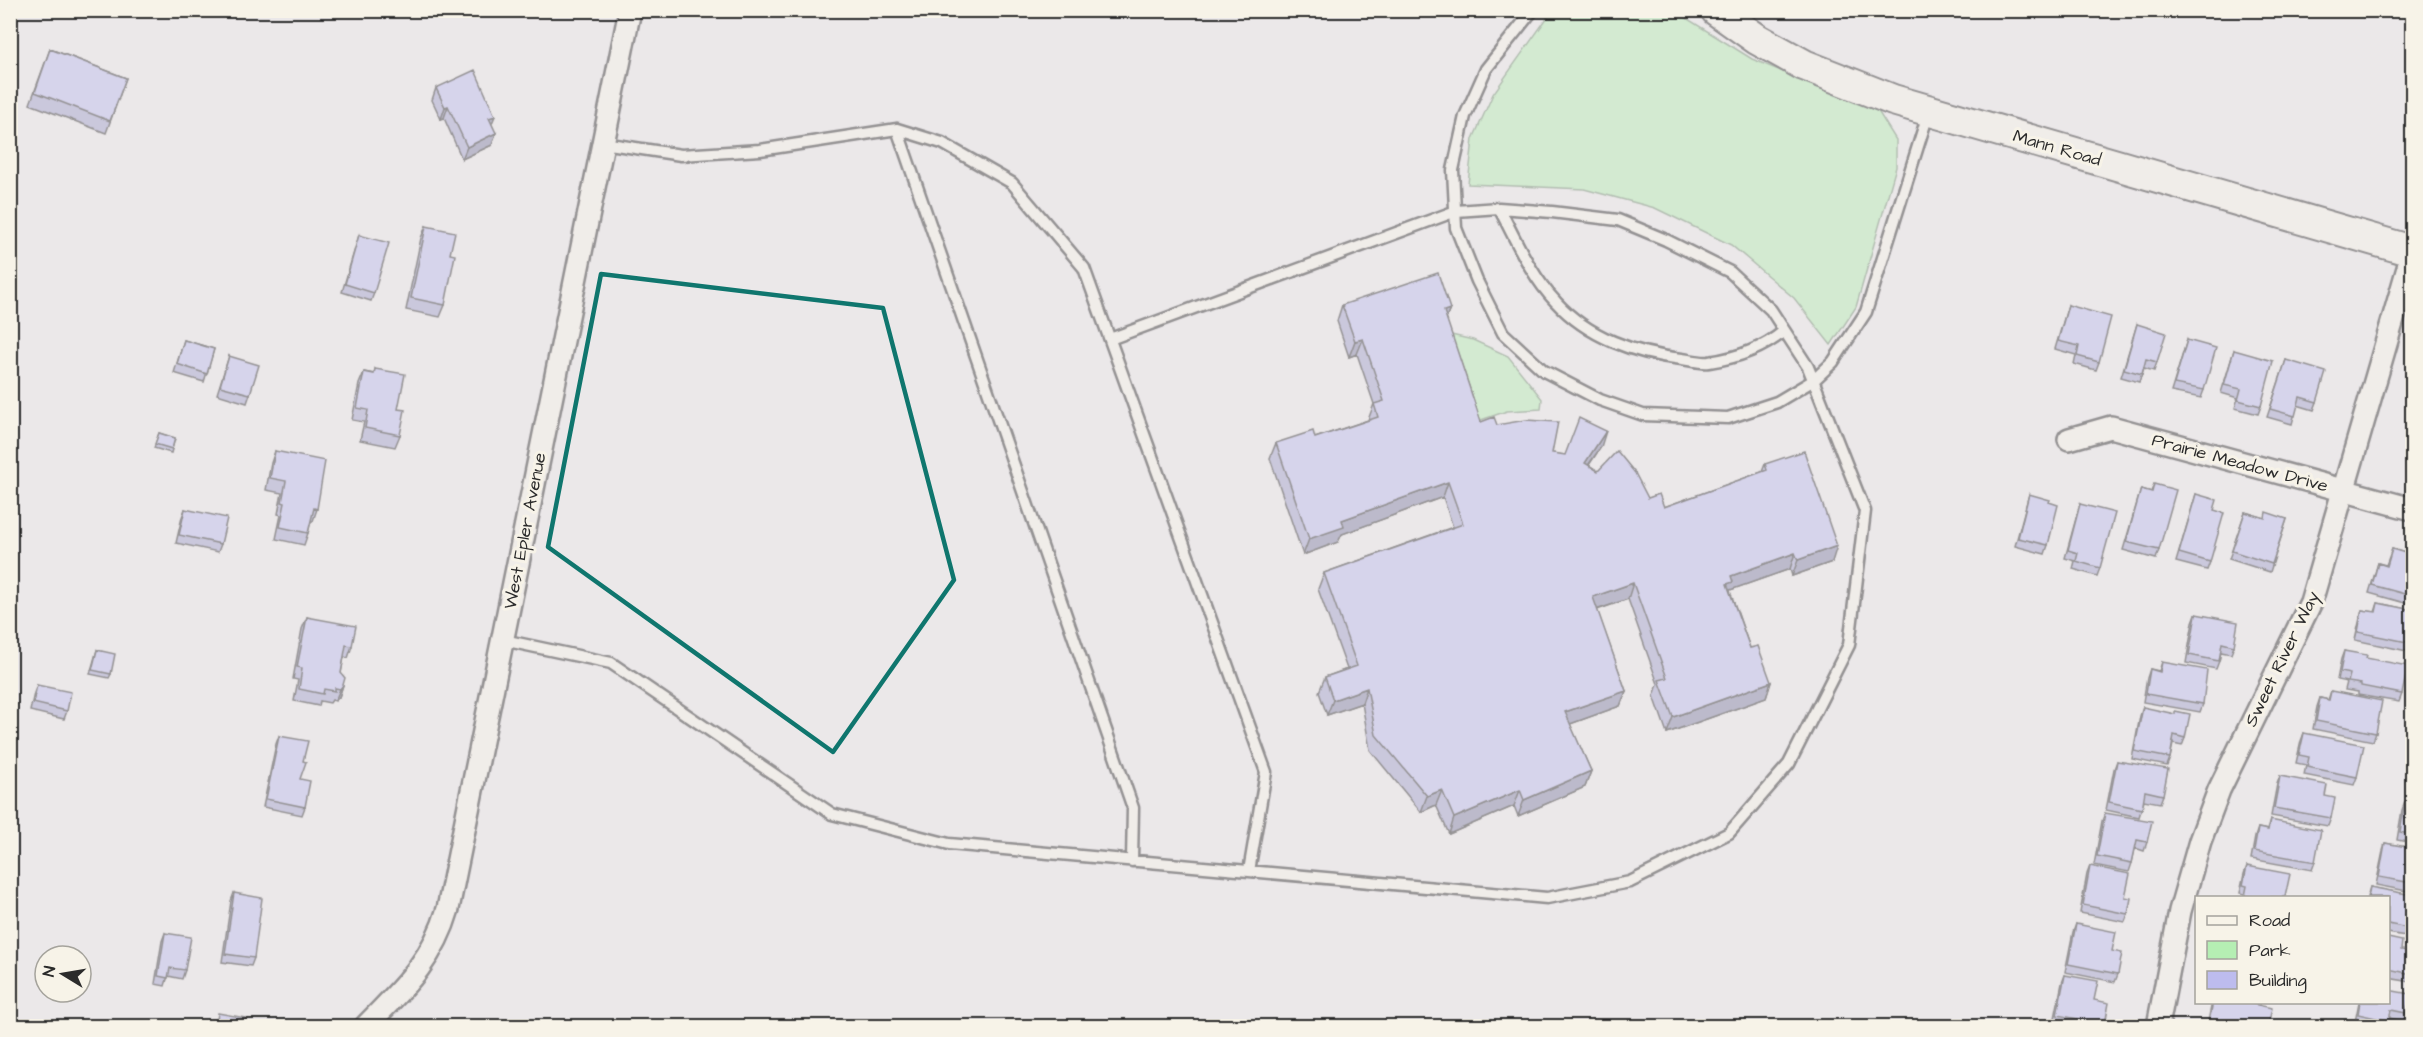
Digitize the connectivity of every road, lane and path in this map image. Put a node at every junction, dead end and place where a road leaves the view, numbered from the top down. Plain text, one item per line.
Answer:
1 (630, 10) edge
2 (1533, 10) edge
3 (1716, 10) edge
4 (1929, 111) junction
5 (897, 129) junction
6 (603, 143) junction
7 (1499, 208) junction
8 (1456, 211) junction
9 (2412, 252) edge
10 (1784, 331) junction
11 (1110, 339) junction
12 (1814, 380) junction
13 (2069, 439) dead end
14 (2343, 490) junction
15 (2412, 509) edge
16 (503, 640) junction
17 (1132, 861) junction
18 (1249, 871) junction
19 (366, 1026) edge
20 (2158, 1026) edge

1 - 6 street, West Epler Avenue
2 - 8 lane
3 - 4 main road, Mann Road
4 - 9 main road, Mann Road
4 - 12 lane
5 - 6 lane
5 - 11 lane
5 - 17 lane
6 - 16 street, West Epler Avenue
7 - 8 lane
7 - 10 lane
7 - 10 lane
8 - 11 lane
8 - 12 lane
9 - 14 street, Sweet River Way
10 - 12 lane
11 - 18 lane
12 - 18 lane
13 - 14 street, Prairie Meadow Drive
14 - 15 street, Prairie Meadow Drive
14 - 20 street, Sweet River Way
16 - 17 lane
16 - 19 street, West Epler Avenue
17 - 18 lane

